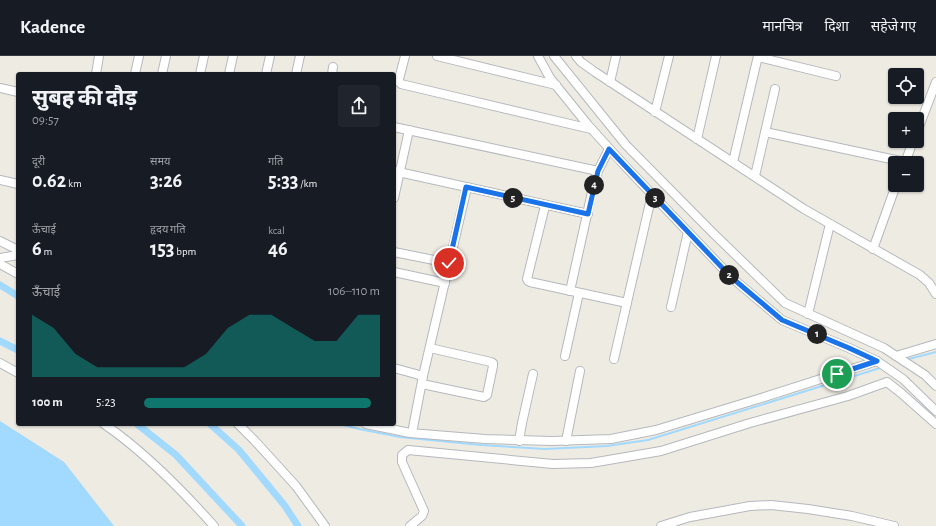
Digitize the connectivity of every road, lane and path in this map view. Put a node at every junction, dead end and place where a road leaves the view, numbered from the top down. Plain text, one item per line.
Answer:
1 (99, 56) edge
2 (139, 56) edge
3 (166, 56) edge
4 (204, 56) edge
5 (232, 56) edge
6 (270, 56) edge
7 (300, 56) edge
8 (405, 56) edge
9 (436, 56) edge
10 (538, 56) edge
11 (554, 56) edge
12 (576, 56) edge
13 (616, 56) edge
14 (669, 56) edge
15 (716, 56) edge
16 (758, 56) edge
17 (96, 72) edge
18 (135, 72) edge
19 (162, 72) edge
20 (200, 72) edge
21 (229, 72) edge
22 (266, 72) edge
23 (296, 72) edge
24 (836, 76) dead end
25 (610, 82) junction
26 (936, 82) edge
27 (556, 85) junction
28 (0, 88) edge
29 (775, 89) dead end
30 (16, 92) edge
31 (655, 112) junction
32 (924, 114) edge
33 (396, 127) edge
34 (409, 130) junction
35 (591, 130) junction
36 (764, 132) junction
37 (697, 139) junction
38 (609, 149) junction
39 (888, 159) edge
40 (733, 162) junction
41 (598, 171) junction
42 (397, 172) edge
43 (755, 176) junction
44 (0, 180) edge
45 (16, 184) edge
46 (466, 187) junction
47 (893, 192) edge
48 (652, 194) junction
49 (546, 206) junction
50 (588, 214) junction
51 (830, 224) junction
52 (688, 232) junction
53 (0, 241) edge
54 (16, 249) edge
55 (873, 249) junction
56 (396, 252) edge
57 (16, 255) edge
58 (0, 258) edge
59 (449, 263) junction
60 (0, 264) edge
61 (396, 272) edge
62 (16, 273) edge
63 (920, 275) junction
64 (936, 280) edge
65 (445, 283) junction
66 (570, 291) junction
67 (579, 293) junction
68 (936, 294) edge
69 (626, 303) junction
70 (671, 307) dead end
71 (808, 314) junction
72 (936, 344) edge
73 (430, 348) junction
74 (565, 356) dead end
75 (896, 356) junction
76 (614, 359) dead end
77 (877, 361) junction
78 (0, 363) edge
79 (913, 367) junction
80 (396, 369) edge
81 (580, 371) dead end
82 (16, 372) edge
83 (533, 374) dead end
84 (903, 379) junction
85 (423, 380) junction
86 (936, 386) edge
87 (936, 411) edge
88 (936, 424) edge
89 (107, 426) edge
90 (240, 426) edge
91 (379, 426) edge
92 (412, 433) junction
93 (519, 440) junction
94 (566, 441) junction
95 (214, 526) edge
96 (325, 526) edge
97 (410, 526) edge
98 (661, 526) edge
99 (894, 526) edge

1 - 17 street
2 - 18 street
3 - 19 street
4 - 20 street
5 - 21 street
6 - 22 street
7 - 23 street
8 - 35 street
9 - 27 street
10 - 27 street
11 - 71 street
12 - 25 street
13 - 25 street
14 - 31 street
15 - 37 street
16 - 24 street
16 - 40 street
25 - 31 street
26 - 32 street
27 - 35 street
28 - 30 street
29 - 36 street
31 - 37 street
33 - 34 street
34 - 41 street
34 - 42 street
35 - 38 street
36 - 39 street
36 - 43 street
37 - 40 street
38 - 41 street
38 - 48 street
40 - 43 street
41 - 50 street
42 - 46 street
43 - 51 street
44 - 45 street
46 - 49 street
46 - 59 street
47 - 55 street
48 - 52 street
48 - 69 street
49 - 50 street
49 - 66 street
50 - 66 street
51 - 55 street
51 - 71 street
52 - 70 street
52 - 77 street
53 - 54 street
55 - 63 street
56 - 59 street
57 - 58 street
59 - 65 street
60 - 62 street
61 - 65 street
63 - 64 street
63 - 68 street
65 - 73 street
66 - 67 street
67 - 69 street
67 - 74 street
69 - 76 street
71 - 75 street
72 - 75 street
73 - 85 street
73 - 85 street
75 - 79 street
77 - 84 street
77 - 94 street
78 - 82 street
79 - 84 street
79 - 86 street
80 - 85 street
81 - 94 street
83 - 93 street
84 - 87 street
85 - 92 street
88 - 97 street
89 - 95 street
90 - 96 street
91 - 92 street
92 - 93 street
93 - 94 street
98 - 99 street

